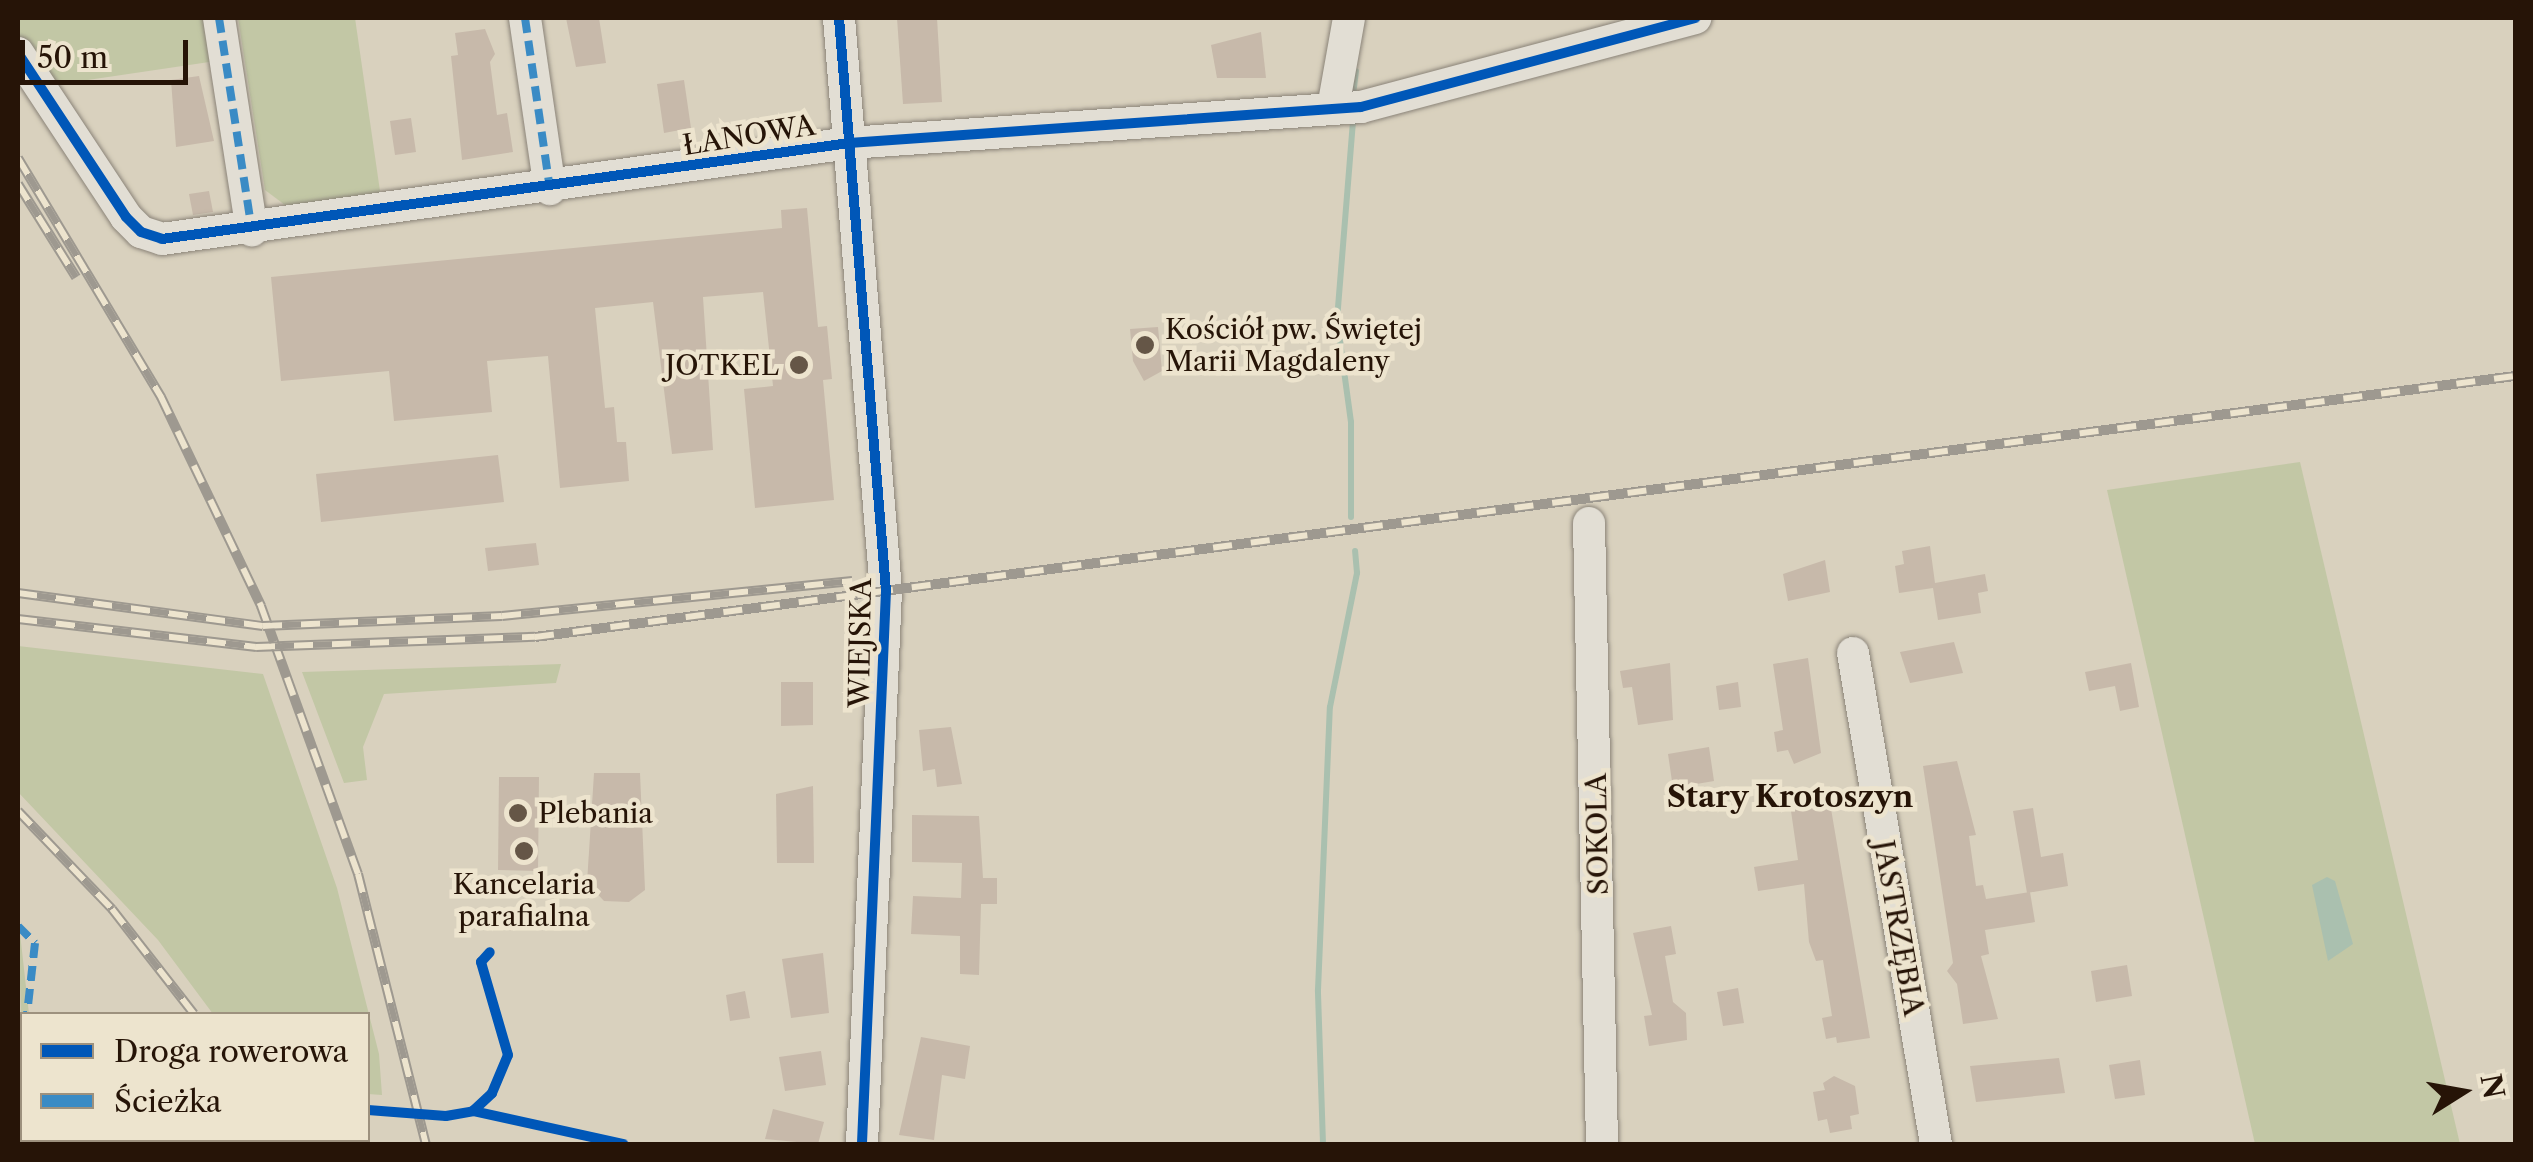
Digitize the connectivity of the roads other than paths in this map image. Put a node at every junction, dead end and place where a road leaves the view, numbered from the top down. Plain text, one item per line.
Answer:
1 (219, 18) edge
2 (525, 18) edge
3 (839, 18) edge
4 (1349, 18) edge
5 (1696, 18) edge
6 (18, 53) edge
7 (1332, 108) junction
8 (849, 142) junction
9 (550, 190) junction
10 (252, 230) junction
11 (1589, 523) dead end
12 (1853, 653) dead end
13 (862, 1144) edge
14 (1602, 1144) edge
15 (1936, 1144) edge

1 - 10 street
2 - 9 street
3 - 8 street, WIEJSKA
4 - 7 street
5 - 7 street, ŁANOWA
6 - 10 street, ŁANOWA
7 - 8 street, ŁANOWA
8 - 9 street, ŁANOWA
8 - 13 street, WIEJSKA
9 - 10 street, ŁANOWA
11 - 14 street, SOKOLA
12 - 15 street, JASTRZĘBIA

